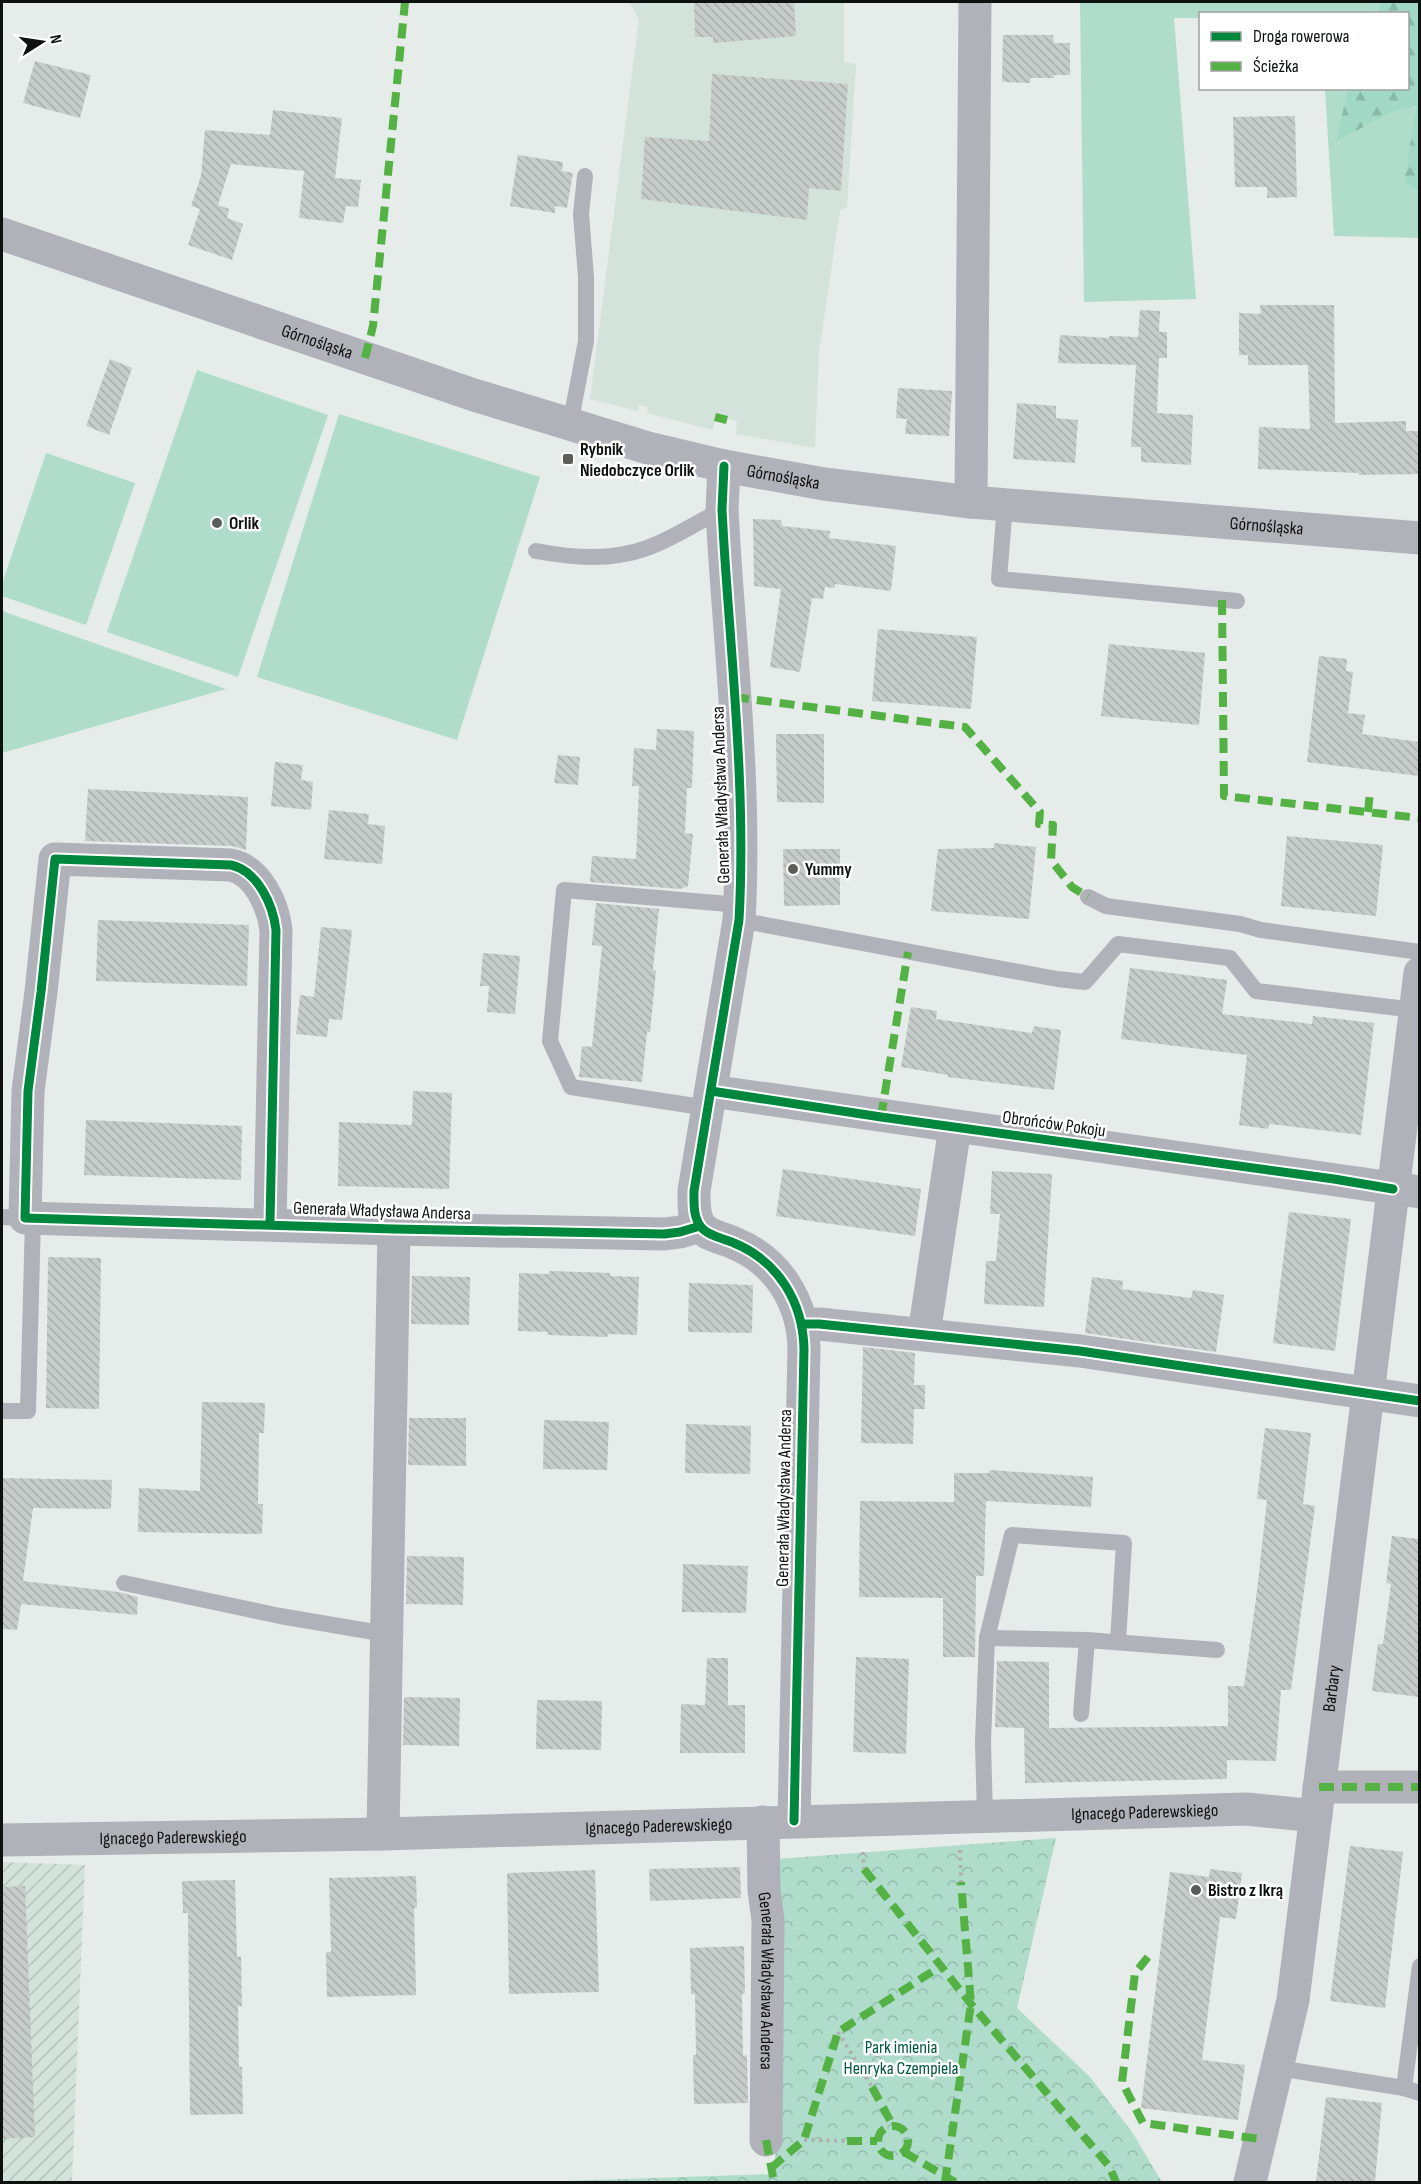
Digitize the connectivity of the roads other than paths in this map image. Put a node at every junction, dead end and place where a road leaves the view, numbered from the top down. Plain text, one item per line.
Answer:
1 (975, 2) edge
2 (585, 176) dead end
3 (5, 239) edge
4 (570, 425) junction
5 (724, 466) junction
6 (970, 502) junction
7 (1005, 505) junction
8 (722, 510) junction
9 (1419, 538) edge
10 (536, 551) dead end
11 (1237, 601) dead end
12 (1088, 897) dead end
13 (739, 913) junction
14 (1419, 952) edge
15 (1419, 973) edge
16 (1415, 1010) junction
17 (709, 1100) junction
18 (955, 1127) junction
19 (1406, 1191) edge
20 (20, 1218) edge
21 (270, 1224) junction
22 (700, 1226) junction
23 (394, 1229) junction
24 (802, 1324) junction
25 (924, 1334) junction
26 (1367, 1392) junction
27 (1419, 1401) edge
28 (2, 1411) edge
29 (124, 1583) dead end
30 (386, 1634) junction
31 (987, 1638) junction
32 (1087, 1640) junction
33 (1118, 1642) junction
34 (1217, 1650) dead end
35 (1081, 1714) dead end
36 (1419, 1787) edge
37 (1317, 1801) junction
38 (985, 1818) junction
39 (778, 1822) junction
40 (383, 1834) junction
41 (2, 1840) edge
42 (1419, 1966) edge
43 (1278, 2068) junction
44 (1412, 2091) edge
45 (766, 2140) dead end
46 (1250, 2182) edge

1 - 6 street
2 - 4 lane
3 - 4 street, Górnośląska
4 - 5 street, Górnośląska
5 - 6 street, Górnośląska
5 - 8 street, Generała Władysława Andersa
6 - 7 street, Górnośląska
7 - 9 street, Górnośląska
7 - 11 lane
8 - 10 lane
8 - 13 street, Generała Władysława Andersa
12 - 14 lane
13 - 16 lane
13 - 17 street, Generała Władysława Andersa
13 - 17 lane
15 - 16 street, Barbary
16 - 19 street, Barbary
17 - 18 street, Obrońców Pokoju
17 - 22 street, Generała Władysława Andersa
18 - 19 street, Obrońców Pokoju
18 - 25 street
19 - 26 street, Barbary
20 - 21 street, Generała Władysława Andersa
20 - 21 street
20 - 28 lane
21 - 23 street, Generała Władysława Andersa
22 - 23 street, Generała Władysława Andersa
22 - 24 street, Generała Władysława Andersa
23 - 30 street
24 - 25 street
24 - 39 street, Generała Władysława Andersa
25 - 26 street
26 - 27 street
26 - 37 street, Barbary
29 - 30 lane
30 - 40 street
31 - 32 lane
31 - 33 lane
31 - 38 lane
32 - 33 lane
32 - 35 lane
33 - 34 lane
36 - 37 street, Ignacego Paderewskiego
37 - 38 street, Ignacego Paderewskiego
37 - 43 street, Barbary
38 - 39 street, Ignacego Paderewskiego
39 - 40 street, Ignacego Paderewskiego
39 - 45 street, Generała Władysława Andersa
40 - 41 street, Ignacego Paderewskiego
42 - 44 lane
43 - 44 lane
43 - 46 street, Barbary

